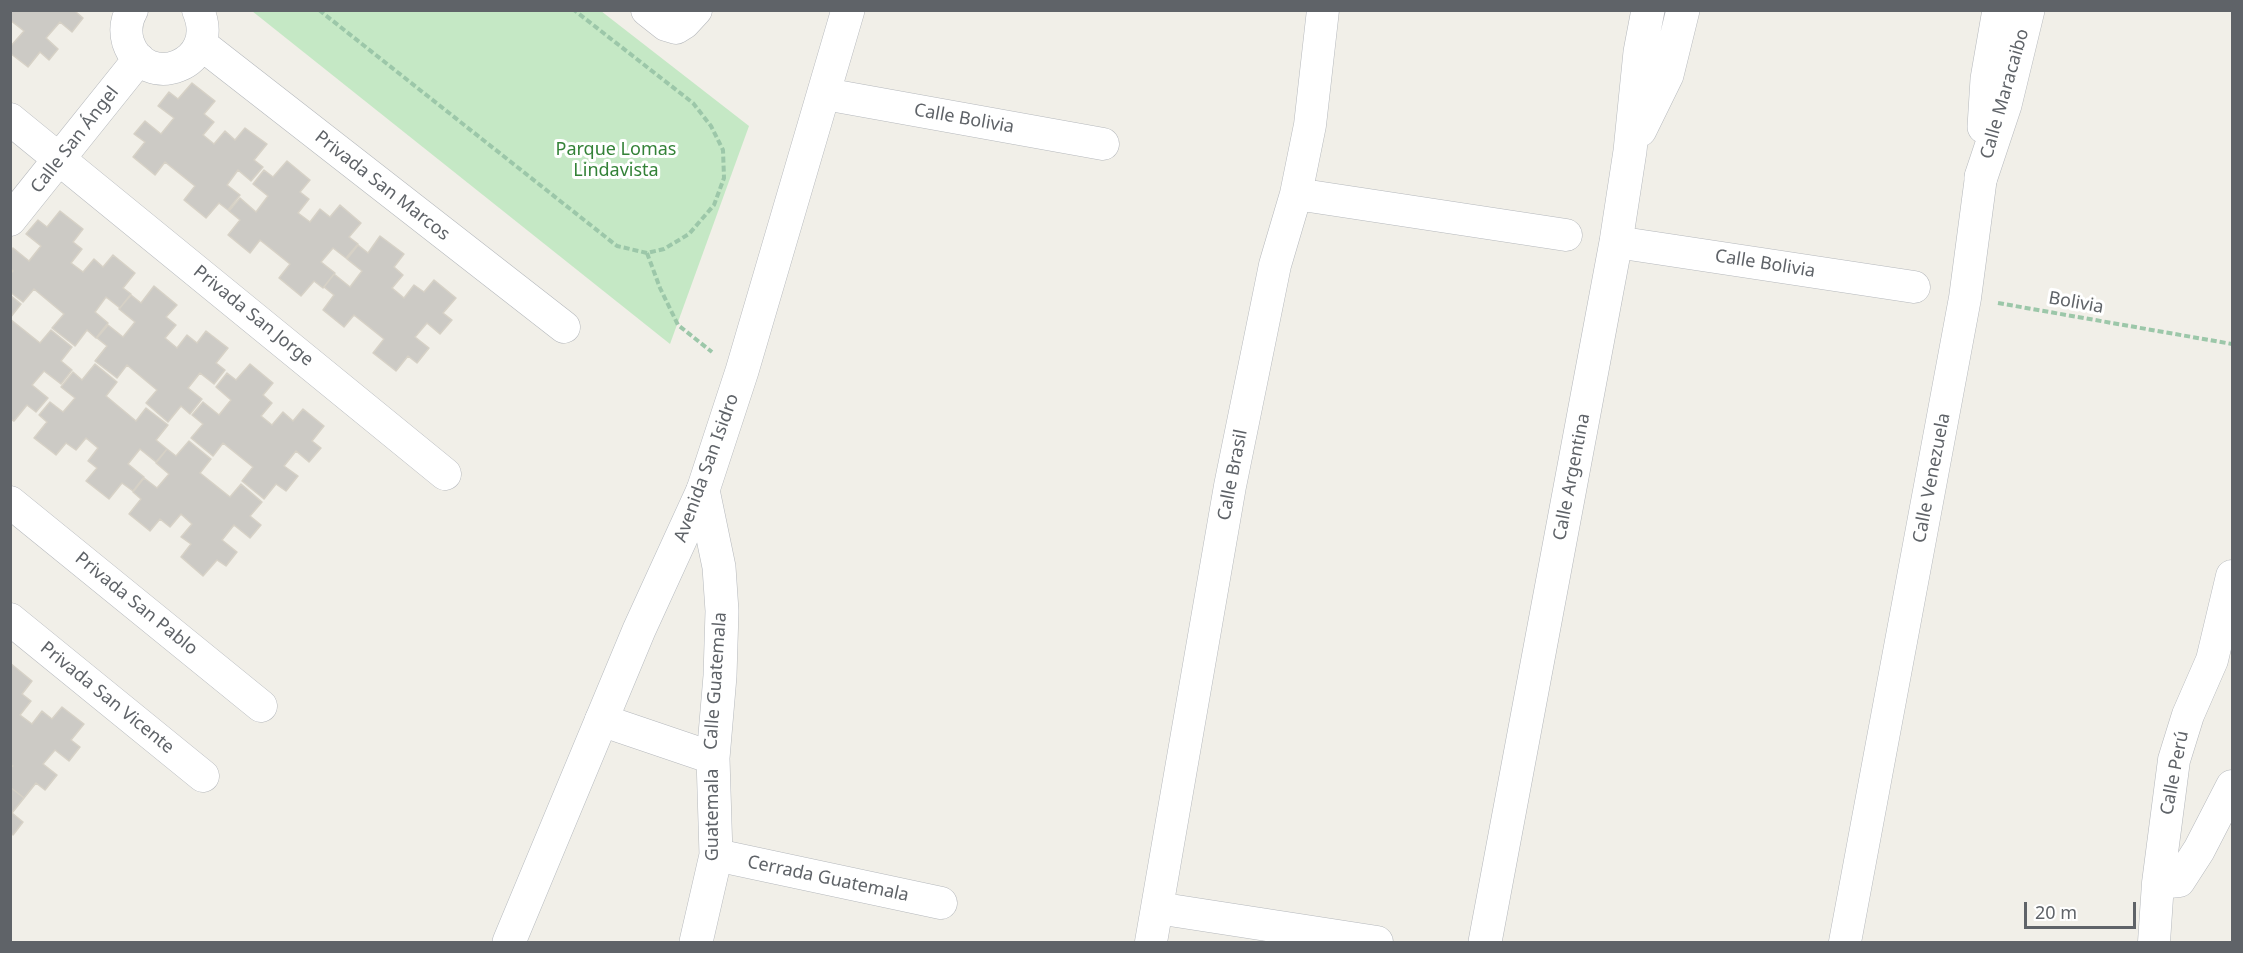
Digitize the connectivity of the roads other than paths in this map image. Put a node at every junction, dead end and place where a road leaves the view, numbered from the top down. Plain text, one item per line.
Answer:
1 (132, 10) edge
2 (198, 10) edge
3 (647, 10) edge
4 (696, 10) edge
5 (848, 10) edge
6 (1323, 10) edge
7 (1648, 10) edge
8 (1683, 10) edge
9 (1999, 10) edge
10 (2028, 10) edge
11 (201, 44) junction
12 (139, 59) junction
13 (825, 94) junction
14 (10, 118) edge
15 (1103, 144) dead end
16 (1630, 151) junction
17 (60, 158) junction
18 (1981, 177) junction
19 (1296, 194) junction
20 (10, 220) edge
21 (1566, 235) dead end
22 (1616, 242) junction
23 (1914, 287) dead end
24 (564, 327) dead end
25 (445, 474) dead end
26 (703, 490) junction
27 (10, 502) edge
28 (2232, 576) edge
29 (10, 619) edge
30 (261, 706) dead end
31 (601, 720) junction
32 (713, 758) junction
33 (203, 776) dead end
34 (2232, 786) edge
35 (716, 855) junction
36 (2158, 883) junction
37 (940, 903) dead end
38 (1158, 908) junction
39 (509, 942) edge
40 (696, 942) edge
41 (1151, 942) edge
42 (1377, 942) edge
43 (1485, 942) edge
44 (1845, 942) edge
45 (2154, 942) edge

1 - 12 street
2 - 11 street
3 - 4 street
5 - 13 street, Avenida San Isidro
6 - 19 street, Calle Brasil
7 - 16 street, Calle Argentina
8 - 16 street
9 - 18 street, Calle Venezuela
10 - 18 street, Calle Maracaibo
11 - 12 street
11 - 24 street, Privada San Marcos
12 - 17 street, Calle San Ángel
13 - 15 street, Calle Bolivia
13 - 26 street, Avenida San Isidro
14 - 17 street, Privada San Jorge
16 - 22 street, Calle Argentina
17 - 20 street, Calle San Ángel
17 - 25 street, Privada San Jorge
18 - 44 street, Calle Venezuela
19 - 21 street
19 - 38 street, Calle Brasil
22 - 23 street, Calle Bolivia
22 - 43 street, Calle Argentina
26 - 31 street, Avenida San Isidro
26 - 32 street, Calle Guatemala
27 - 30 street, Privada San Pablo
28 - 36 street, Calle Perú
29 - 33 street, Privada San Vicente
31 - 32 street, Calle Guatemala
31 - 39 street, Avenida San Isidro
32 - 35 street, Guatemala
34 - 36 street
35 - 37 street, Cerrada Guatemala
35 - 40 street, Guatemala
36 - 45 street, Calle Perú
38 - 41 street, Calle Brasil
38 - 42 street

